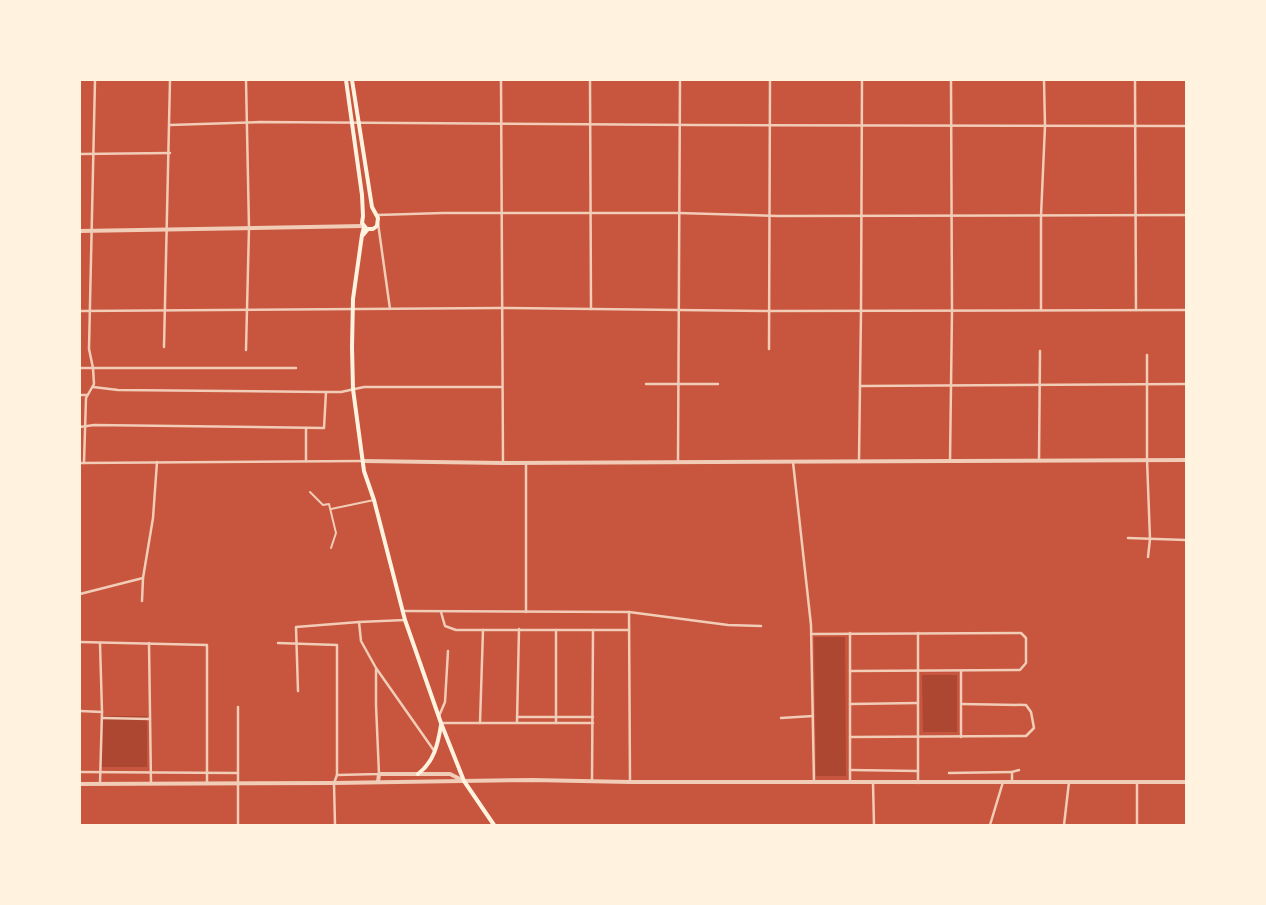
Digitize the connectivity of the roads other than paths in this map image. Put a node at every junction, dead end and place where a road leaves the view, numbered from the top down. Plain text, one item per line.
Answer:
1 (95, 80) edge
2 (170, 80) edge
3 (246, 80) edge
4 (346, 80) edge
5 (352, 80) edge
6 (501, 80) edge
7 (590, 80) edge
8 (680, 80) edge
9 (770, 80) edge
10 (862, 80) edge
11 (951, 80) edge
12 (1044, 80) edge
13 (1135, 80) edge
14 (247, 122) junction
15 (501, 123) junction
16 (352, 124) junction
17 (358, 124) junction
18 (591, 124) junction
19 (681, 124) junction
20 (170, 125) junction
21 (770, 126) junction
22 (862, 126) junction
23 (951, 126) junction
24 (1045, 126) junction
25 (1135, 126) junction
26 (1186, 126) edge
27 (170, 153) junction
28 (80, 154) edge
29 (93, 154) junction
30 (502, 213) junction
31 (591, 213) junction
32 (679, 213) junction
33 (375, 214) junction
34 (363, 216) junction
35 (770, 216) junction
36 (862, 216) junction
37 (952, 216) junction
38 (1041, 216) junction
39 (1136, 216) junction
40 (1186, 216) edge
41 (378, 222) junction
42 (365, 227) junction
43 (249, 228) junction
44 (168, 230) junction
45 (80, 231) edge
46 (92, 231) junction
47 (502, 308) junction
48 (352, 309) junction
49 (390, 309) junction
50 (591, 309) junction
51 (246, 310) junction
52 (679, 310) junction
53 (1041, 310) junction
54 (1136, 310) junction
55 (1186, 310) edge
56 (80, 311) edge
57 (90, 311) junction
58 (165, 311) junction
59 (862, 311) junction
60 (952, 311) junction
61 (769, 312) junction
62 (164, 347) dead end
63 (769, 349) dead end
64 (246, 350) dead end
65 (1040, 351) dead end
66 (1148, 355) dead end
67 (80, 368) edge
68 (93, 368) junction
69 (296, 368) dead end
70 (646, 384) dead end
71 (679, 384) junction
72 (718, 384) dead end
73 (1186, 384) edge
74 (1147, 385) junction
75 (861, 386) junction
76 (951, 386) junction
77 (1040, 386) junction
78 (93, 387) junction
79 (501, 387) junction
80 (353, 389) junction
81 (326, 392) junction
82 (80, 394) edge
83 (87, 394) junction
84 (86, 426) junction
85 (80, 427) edge
86 (306, 428) junction
87 (1147, 459) junction
88 (859, 460) junction
89 (1186, 460) edge
90 (306, 461) junction
91 (363, 461) junction
92 (793, 461) junction
93 (950, 461) junction
94 (157, 462) junction
95 (678, 462) junction
96 (1039, 462) junction
97 (82, 463) edge
98 (503, 463) junction
99 (526, 463) junction
100 (310, 492) dead end
101 (374, 500) junction
102 (331, 509) junction
103 (1128, 538) dead end
104 (1150, 539) junction
105 (1186, 540) edge
106 (331, 548) dead end
107 (1148, 557) dead end
108 (143, 578) junction
109 (80, 594) edge
110 (142, 601) dead end
111 (403, 611) junction
112 (441, 612) junction
113 (526, 612) junction
114 (629, 612) junction
115 (405, 620) junction
116 (359, 622) junction
117 (760, 626) dead end
118 (519, 629) junction
119 (482, 630) junction
120 (556, 630) junction
121 (594, 630) junction
122 (630, 630) junction
123 (850, 633) junction
124 (918, 633) junction
125 (811, 634) junction
126 (80, 642) edge
127 (100, 643) junction
128 (149, 643) junction
129 (278, 643) dead end
130 (297, 645) junction
131 (448, 651) dead end
132 (376, 668) junction
133 (850, 671) junction
134 (918, 671) junction
135 (961, 671) junction
136 (298, 690) dead end
137 (918, 703) junction
138 (850, 704) junction
139 (961, 704) junction
140 (238, 707) dead end
141 (80, 711) edge
142 (102, 712) junction
143 (439, 716) junction
144 (556, 716) junction
145 (813, 716) junction
146 (517, 717) junction
147 (593, 717) junction
148 (102, 718) junction
149 (781, 718) dead end
150 (150, 719) junction
151 (517, 722) junction
152 (441, 723) junction
153 (480, 723) junction
154 (556, 723) junction
155 (593, 724) junction
156 (850, 737) junction
157 (918, 737) junction
158 (961, 737) junction
159 (434, 752) junction
160 (850, 770) junction
161 (1019, 770) dead end
162 (918, 771) junction
163 (80, 772) edge
164 (99, 772) junction
165 (151, 772) junction
166 (1012, 772) junction
167 (207, 773) junction
168 (238, 773) junction
169 (948, 773) dead end
170 (337, 774) junction
171 (378, 774) junction
172 (418, 774) junction
173 (464, 781) junction
174 (378, 782) junction
175 (592, 782) junction
176 (630, 782) junction
177 (814, 782) junction
178 (1003, 782) junction
179 (1012, 782) junction
180 (1069, 782) junction
181 (1137, 782) junction
182 (1186, 782) edge
183 (237, 783) junction
184 (334, 783) junction
185 (850, 783) junction
186 (873, 783) junction
187 (918, 783) junction
188 (80, 784) edge
189 (100, 784) junction
190 (151, 784) junction
191 (207, 784) junction
192 (238, 825) edge
193 (334, 825) edge
194 (494, 825) edge
195 (874, 825) edge
196 (990, 825) edge
197 (1064, 825) edge
198 (1137, 825) edge

1 - 29 street
2 - 20 street
3 - 14 street
4 - 16 main road
5 - 17 main road
6 - 15 street
7 - 18 street
8 - 19 street
9 - 21 street
10 - 22 street
11 - 23 street
12 - 24 street
13 - 25 street
14 - 16 street
14 - 20 street
14 - 43 street
15 - 17 street
15 - 18 street
15 - 30 street
16 - 17 street
16 - 34 main road
17 - 33 main road
18 - 19 street
18 - 31 street
19 - 21 street
19 - 32 street
20 - 27 street
21 - 22 street
21 - 35 street
22 - 23 street
22 - 36 street
23 - 24 street
23 - 37 street
24 - 25 street
24 - 38 street
25 - 26 street
25 - 39 street
27 - 29 street
27 - 44 street
28 - 29 street
29 - 46 street
30 - 31 street
30 - 33 street
30 - 47 street
31 - 32 street
31 - 50 street
32 - 35 street
32 - 52 street
33 - 34 main road
33 - 41 main road
34 - 42 main road
35 - 36 street
35 - 61 street
36 - 37 street
36 - 59 street
37 - 38 street
37 - 60 street
38 - 39 street
38 - 53 street
39 - 40 street
39 - 54 street
41 - 42 main road
41 - 49 street
42 - 43 street
42 - 48 main road
43 - 44 street
43 - 51 street
44 - 46 street
44 - 58 street
45 - 46 street
46 - 57 street
47 - 49 street
47 - 50 street
47 - 79 street
48 - 49 street
48 - 51 street
48 - 80 main road
50 - 52 street
51 - 58 street
51 - 64 street
52 - 61 street
52 - 71 street
53 - 54 street
53 - 60 street
54 - 55 street
56 - 57 street
57 - 58 street
57 - 68 street
58 - 62 street
59 - 60 street
59 - 61 street
59 - 75 street
60 - 76 street
61 - 63 street
65 - 77 street
66 - 74 street
67 - 68 street
68 - 69 street
68 - 78 street
70 - 71 street
71 - 72 street
71 - 95 street
73 - 74 street
74 - 77 street
74 - 87 street
75 - 76 street
75 - 88 street
76 - 77 street
76 - 93 street
77 - 96 street
78 - 81 street
78 - 83 street
79 - 80 street
79 - 98 street
80 - 81 street
80 - 91 main road
81 - 86 street
82 - 83 street
83 - 84 street
84 - 85 street
84 - 86 street
84 - 97 street
86 - 90 street
87 - 89 street
87 - 96 street
87 - 104 street
88 - 92 street
88 - 93 street
90 - 91 street
90 - 94 street
91 - 98 street
91 - 101 main road
92 - 95 street
92 - 125 street
93 - 96 street
94 - 97 street
94 - 108 street
95 - 99 street
98 - 99 street
99 - 113 street
100 - 102 street
101 - 102 street
101 - 111 main road
102 - 106 street
103 - 104 street
104 - 105 street
104 - 107 street
108 - 109 street
108 - 110 street
111 - 112 street
111 - 115 main road
112 - 113 street
112 - 119 street
113 - 114 street
114 - 117 street
114 - 122 street
115 - 116 street
115 - 143 main road
116 - 130 street
116 - 132 street
118 - 119 street
118 - 120 street
118 - 146 street
119 - 153 street
120 - 121 street
120 - 144 street
121 - 122 street
121 - 147 street
122 - 176 street
123 - 124 street
123 - 125 street
123 - 133 street
124 - 134 street
124 - 135 street
125 - 145 street
126 - 127 street
127 - 128 street
127 - 142 street
128 - 150 street
128 - 167 street
129 - 130 street
130 - 136 street
130 - 170 street
131 - 143 street
132 - 159 street
132 - 171 street
133 - 134 street
133 - 138 street
134 - 135 street
134 - 137 street
135 - 139 street
137 - 138 street
137 - 157 street
138 - 156 street
139 - 158 street
139 - 158 street
140 - 168 street
141 - 142 street
142 - 148 street
143 - 152 main road
144 - 146 street
144 - 147 street
144 - 154 street
145 - 149 street
145 - 177 street
146 - 151 street
147 - 155 street
148 - 150 street
148 - 164 street
150 - 165 street
151 - 153 street
151 - 154 street
152 - 153 street
152 - 159 main road
152 - 173 main road
154 - 155 street
155 - 175 street
156 - 157 street
156 - 160 street
157 - 158 street
157 - 162 street
159 - 172 main road
160 - 162 street
160 - 185 street
161 - 166 street
162 - 187 street
163 - 164 street
164 - 165 street
164 - 189 street
165 - 167 street
165 - 190 street
166 - 169 street
166 - 179 street
167 - 168 street
167 - 191 street
168 - 183 street
170 - 171 street
170 - 184 street
171 - 172 street
171 - 174 street
172 - 173 street
173 - 174 street
173 - 175 street
173 - 194 main road
174 - 184 street
175 - 176 street
176 - 177 street
177 - 185 street
178 - 179 street
178 - 187 street
178 - 196 street
179 - 180 street
180 - 181 street
180 - 197 street
181 - 182 street
181 - 198 street
183 - 184 street
183 - 191 street
183 - 192 street
184 - 193 street
185 - 186 street
186 - 187 street
186 - 195 street
188 - 189 street
189 - 190 street
190 - 191 street

